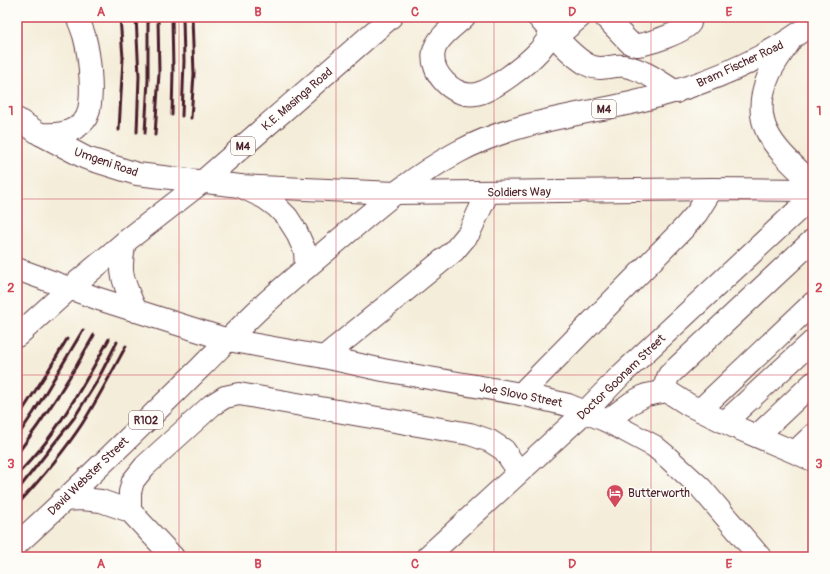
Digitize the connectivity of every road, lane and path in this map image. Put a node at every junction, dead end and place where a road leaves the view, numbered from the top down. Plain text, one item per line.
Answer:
1 (77, 17) edge
2 (391, 17) edge
3 (464, 17) edge
4 (538, 17) edge
5 (580, 17) edge
6 (605, 17) edge
7 (690, 17) edge
8 (813, 23) edge
9 (554, 35) junction
10 (791, 40) junction
11 (676, 92) junction
12 (17, 119) edge
13 (40, 134) junction
14 (202, 182) junction
15 (813, 184) edge
16 (240, 186) junction
17 (712, 189) junction
18 (813, 190) edge
19 (488, 192) junction
20 (395, 193) junction
21 (813, 196) edge
22 (813, 240) edge
23 (125, 242) junction
24 (306, 268) junction
25 (17, 269) edge
26 (69, 289) junction
27 (813, 303) edge
28 (136, 311) junction
29 (17, 336) edge
30 (228, 340) junction
31 (813, 342) edge
32 (324, 357) junction
33 (813, 383) edge
34 (667, 391) junction
35 (521, 394) junction
36 (700, 410) junction
37 (585, 412) junction
38 (606, 421) junction
39 (725, 422) junction
40 (813, 435) edge
41 (757, 436) junction
42 (804, 456) edge
43 (519, 472) junction
44 (63, 500) junction
45 (130, 511) junction
46 (17, 544) edge
47 (173, 557) edge
48 (427, 557) edge
49 (760, 557) edge

1 - 13 main road
2 - 14 main road, K.E. Masinga Road / M4
3 - 9 main road
4 - 9 main road
5 - 9 main road
6 - 7 main road
8 - 10 main road, Bram Fischer Road / M4
9 - 11 main road
10 - 11 main road, Bram Fischer Road / M4
10 - 15 main road
11 - 20 main road, Bram Fischer Road / M4
12 - 13 main road, Umgeni Road
13 - 14 main road, Umgeni Road
14 - 16 main road, Soldiers Way
14 - 23 main road, K.E. Masinga Road
16 - 20 main road, Soldiers Way
16 - 24 main road
17 - 18 main road, Soldiers Way
17 - 19 main road, Soldiers Way
17 - 35 main road
19 - 20 main road, Soldiers Way
19 - 32 main road
20 - 24 main road, R102
21 - 37 main road, Doctor Goonam Street
22 - 34 main road
23 - 26 main road, K.E. Masinga Road
23 - 28 main road
24 - 30 main road, R102
25 - 26 main road, Joe Slovo Street
26 - 28 main road, Joe Slovo Street
26 - 29 main road, K.E. Masinga Road
27 - 36 main road
28 - 30 main road, Joe Slovo Street
30 - 32 main road, Joe Slovo Street
30 - 44 main road, David Webster Street / R102
31 - 39 main road
32 - 35 main road, Joe Slovo Street
33 - 41 main road
34 - 36 main road
34 - 38 main road
35 - 37 main road, Joe Slovo Street
36 - 39 main road
37 - 38 main road, Joe Slovo Street
37 - 43 main road, Doctor Goonam Street
38 - 49 main road, Joe Slovo Street
39 - 41 main road
40 - 42 main road
41 - 42 main road
43 - 45 main road
43 - 48 main road, Doctor Goonam Street
44 - 45 main road
44 - 46 main road, David Webster Street / R102
45 - 47 main road

